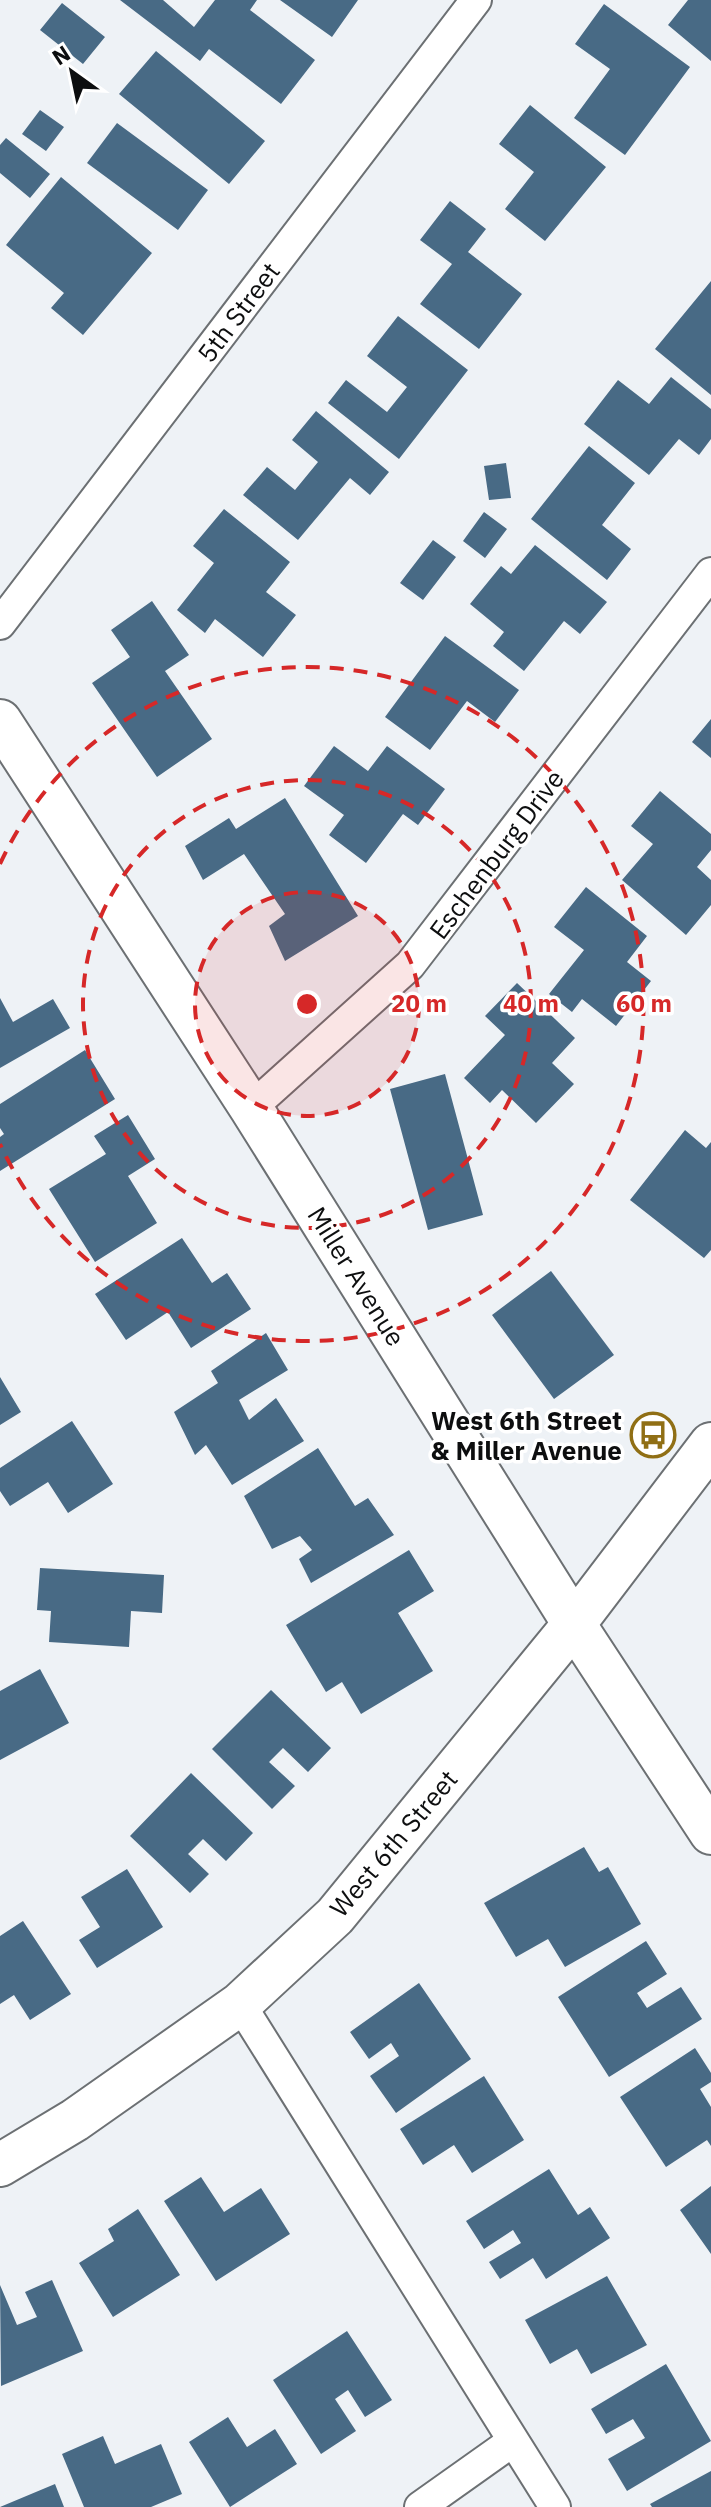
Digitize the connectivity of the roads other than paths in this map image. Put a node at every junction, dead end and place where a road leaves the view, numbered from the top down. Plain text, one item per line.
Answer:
1 (476, 0) edge
2 (711, 573) edge
3 (0, 624) edge
4 (0, 721) edge
5 (251, 1108) junction
6 (711, 1444) edge
7 (574, 1624) junction
8 (711, 1833) edge
9 (240, 2004) junction
10 (0, 2165) edge
11 (513, 2441) junction
12 (420, 2507) edge
13 (555, 2507) edge

1 - 3 street, 5th Street
2 - 5 street, Eschenburg Drive
4 - 5 street, Miller Avenue
5 - 7 street, Miller Avenue
6 - 7 street, West 6th Street
7 - 8 street, Miller Avenue
7 - 9 street, West 6th Street
9 - 10 street, West 6th Street
9 - 11 street
11 - 12 street
11 - 13 street

